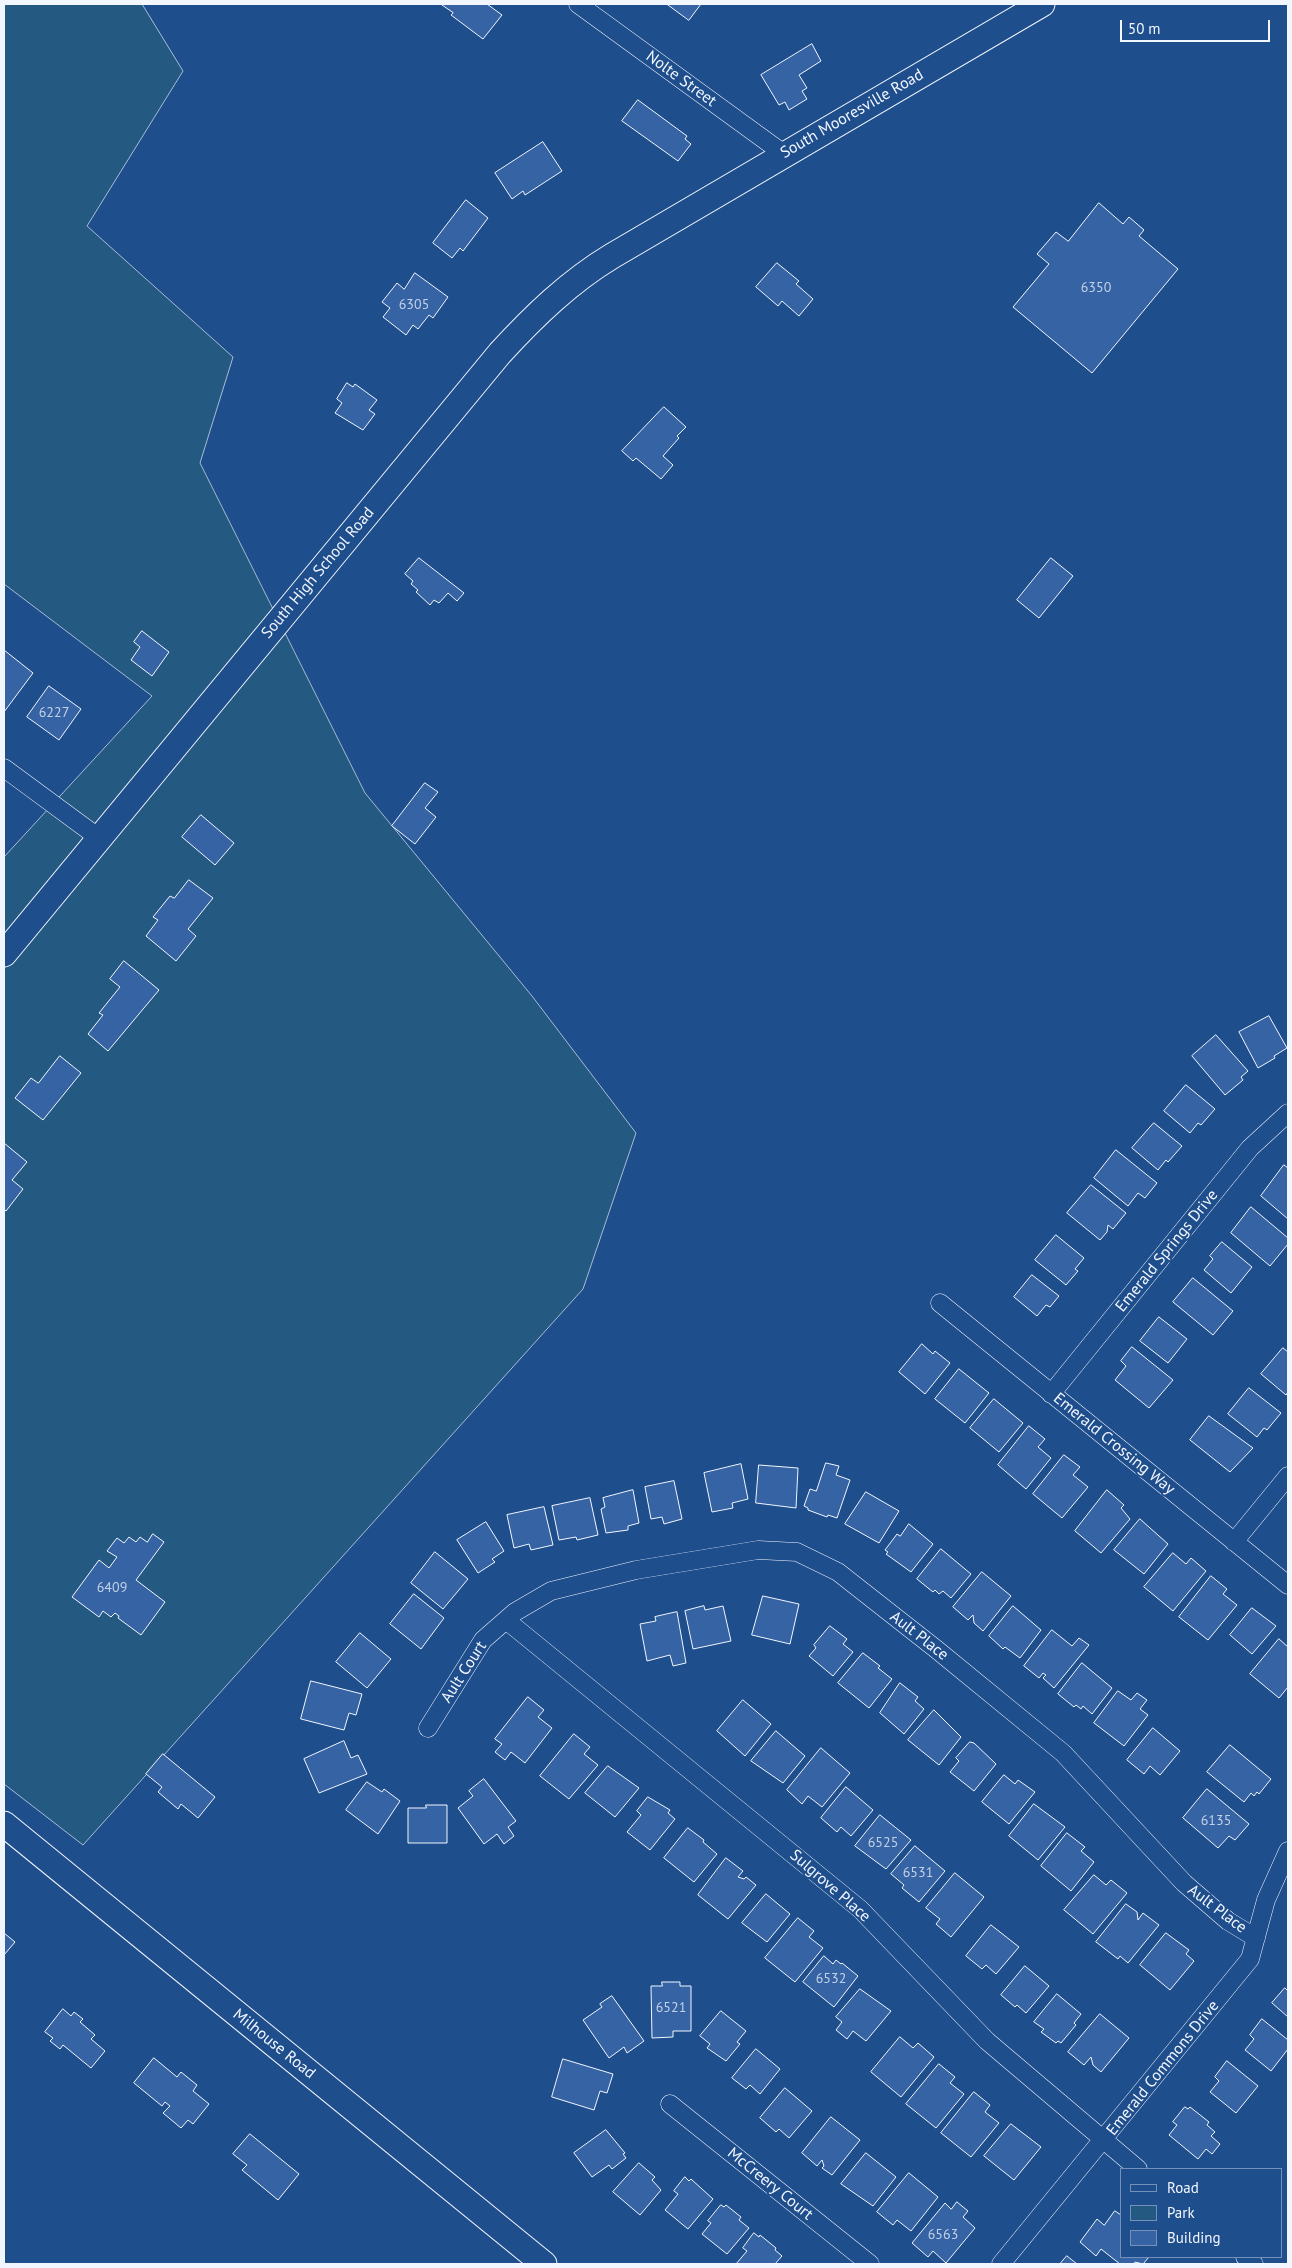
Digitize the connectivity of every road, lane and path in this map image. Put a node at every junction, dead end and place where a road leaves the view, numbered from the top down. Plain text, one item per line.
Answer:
1 (578, 4) edge
2 (1042, 4) edge
3 (784, 154) junction
4 (663, 226) joint
5 (4, 768) edge
6 (99, 838) junction
7 (4, 954) edge
8 (1288, 1113) edge
9 (940, 1303) dead end
10 (1051, 1394) junction
11 (1288, 1476) edge
12 (1234, 1542) junction
13 (1288, 1585) edge
14 (506, 1620) junction
15 (428, 1728) dead end
16 (4, 1824) edge
17 (1288, 1851) edge
18 (1256, 1938) junction
19 (670, 2104) dead end
20 (1104, 2141) junction
21 (1137, 2168) edge
22 (544, 2264) edge
23 (870, 2264) edge
24 (1001, 2264) edge

1 - 3 street, Nolte Street
2 - 3 main road, South Mooresville Road
3 - 4 main road, South Mooresville Road
4 - 6 main road, South High School Road
5 - 6 street
6 - 7 main road, South High School Road
8 - 10 street, Emerald Springs Drive
9 - 10 street, Emerald Crossing Way
10 - 12 street, Emerald Crossing Way
11 - 12 street
12 - 13 street, Emerald Crossing Way
14 - 15 street, Ault Court
14 - 18 street, Ault Place
14 - 20 street, Sulgrove Place
16 - 22 main road, Milhouse Road
17 - 18 street, Emerald Commons Drive
18 - 20 street, Emerald Commons Drive
19 - 23 street, McCreery Court
20 - 21 street, Sulgrove Place
20 - 24 street, Emerald Commons Drive

